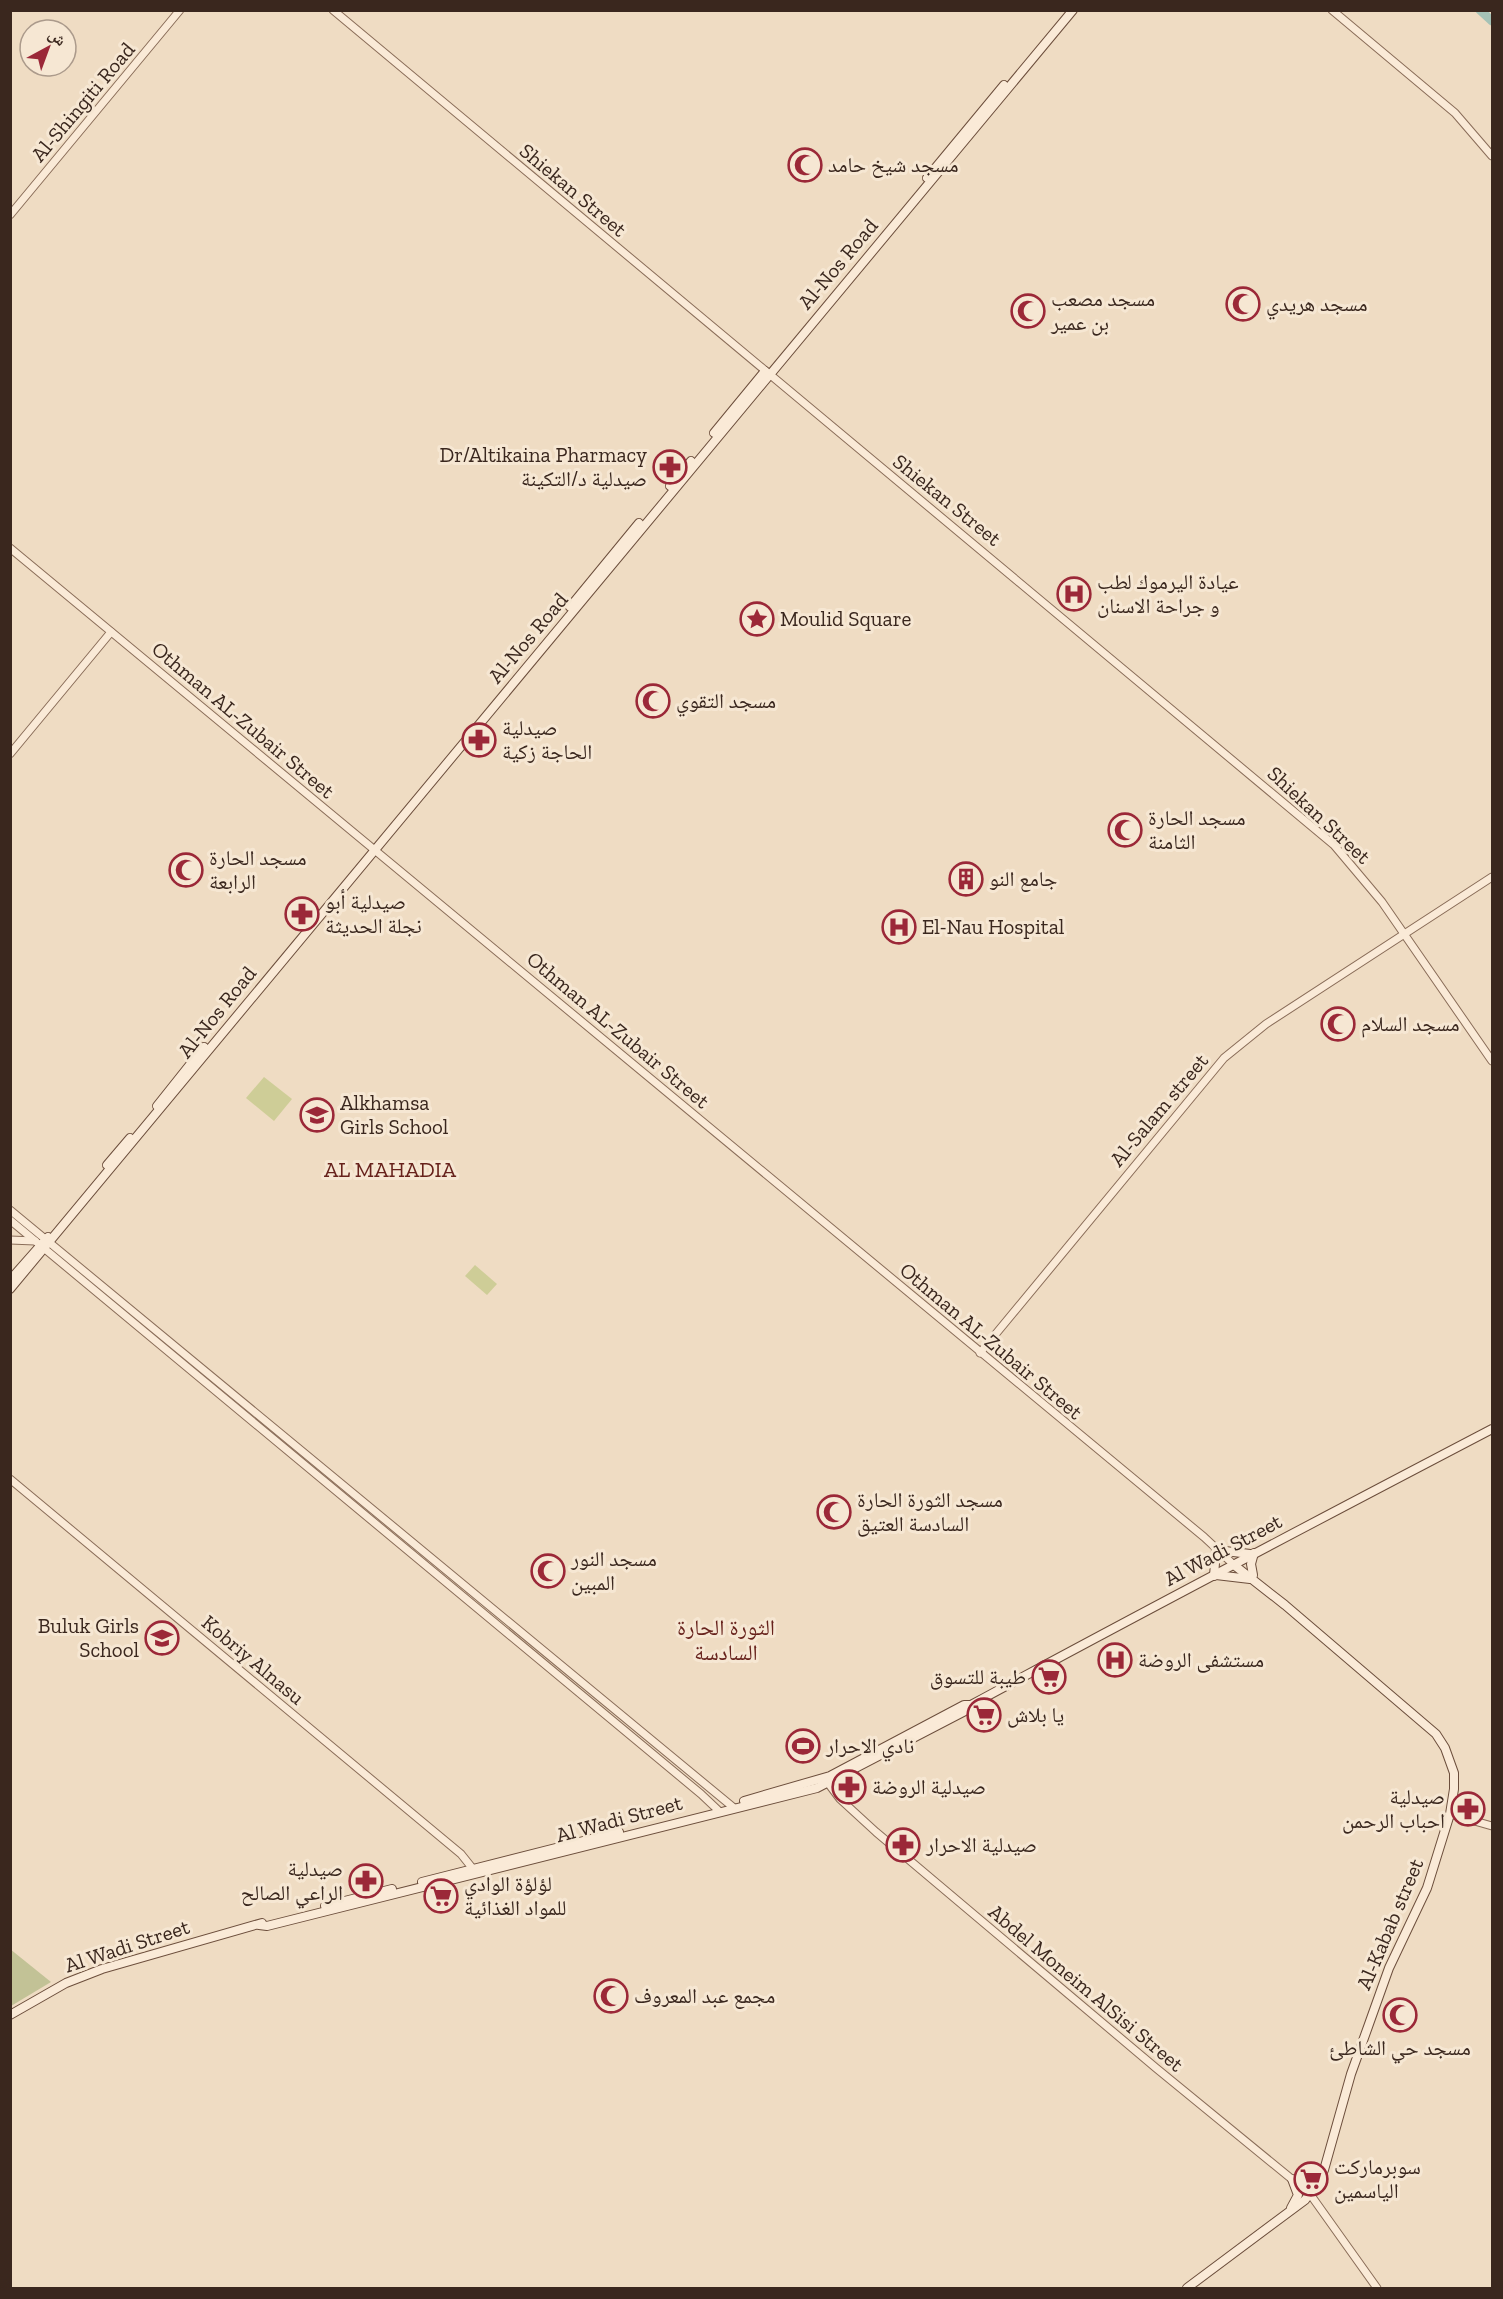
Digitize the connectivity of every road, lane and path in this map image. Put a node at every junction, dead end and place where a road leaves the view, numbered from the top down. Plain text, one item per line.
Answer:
1 (180, 10) edge
2 (333, 10) edge
3 (1066, 10) edge
4 (1073, 10) edge
5 (1332, 10) edge
6 (1492, 156) edge
7 (10, 215) edge
8 (767, 373) junction
9 (10, 548) edge
10 (111, 632) junction
11 (10, 754) edge
12 (373, 848) junction
13 (1492, 877) edge
14 (1405, 934) junction
15 (1492, 1061) edge
16 (10, 1210) edge
17 (10, 1220) edge
18 (10, 1240) edge
19 (43, 1242) junction
20 (10, 1280) edge
21 (10, 1289) edge
22 (980, 1353) junction
23 (1492, 1429) edge
24 (10, 1479) edge
25 (1220, 1550) junction
26 (1253, 1554) junction
27 (1236, 1564) junction
28 (1215, 1575) junction
29 (1252, 1577) junction
30 (971, 1705) junction
31 (830, 1782) junction
32 (732, 1806) junction
33 (718, 1810) junction
34 (1450, 1814) junction
35 (1492, 1826) edge
36 (473, 1869) junction
37 (259, 1925) junction
38 (10, 2014) edge
39 (1292, 2179) junction
40 (1310, 2194) junction
41 (1290, 2210) junction
42 (1187, 2289) edge
43 (1377, 2289) edge

1 - 7 street, Al-Shingiti Road
2 - 8 street, Shiekan Street
3 - 8 main road, Al-Nos Road
4 - 8 main road, Al-Nos Road
5 - 6 street
8 - 12 main road, Al-Nos Road
8 - 14 street, Shiekan Street
9 - 10 street, Othman AL-Zubair Street
10 - 11 street
10 - 12 street, Othman AL-Zubair Street
12 - 19 main road, Al-Nos Road
12 - 22 street, Othman AL-Zubair Street
13 - 14 street, Al-Salam street
14 - 15 street, Shiekan Street
14 - 22 street, Al-Salam street
16 - 19 street
17 - 19 street
18 - 19 street
19 - 20 main road, Al-Nos Road
19 - 21 main road, Al-Nos Road
19 - 32 street
19 - 33 street
22 - 25 street, Othman AL-Zubair Street
23 - 26 main road, Al Wadi Street
24 - 36 street, Kobriy Alnasu
25 - 26 main road
25 - 27 street, Othman AL-Zubair Street
25 - 28 main road
26 - 27 main road, Al Wadi Street
26 - 29 main road
27 - 28 main road, Al Wadi Street
27 - 29 main road
28 - 29 main road
28 - 30 main road, Al Wadi Street
29 - 34 main road, Al-Kabab street
30 - 31 main road, Al Wadi Street
30 - 32 main road, Al Wadi Street
31 - 32 main road, Al Wadi Street
31 - 39 street, Abdel Moneim AlSisi Street
32 - 33 main road, Al Wadi Street
33 - 36 main road, Al Wadi Street
33 - 37 main road, Al Wadi Street
34 - 35 street
34 - 40 main road, Al-Kabab street
36 - 37 main road, Al Wadi Street
37 - 38 main road, Al Wadi Street
39 - 40 street, Abdel Moneim AlSisi Street
39 - 41 main road
40 - 41 main road, Al-Kabab street
40 - 43 street, Abdel Moneim AlSisi Street
41 - 42 main road, Al-Kabab street

